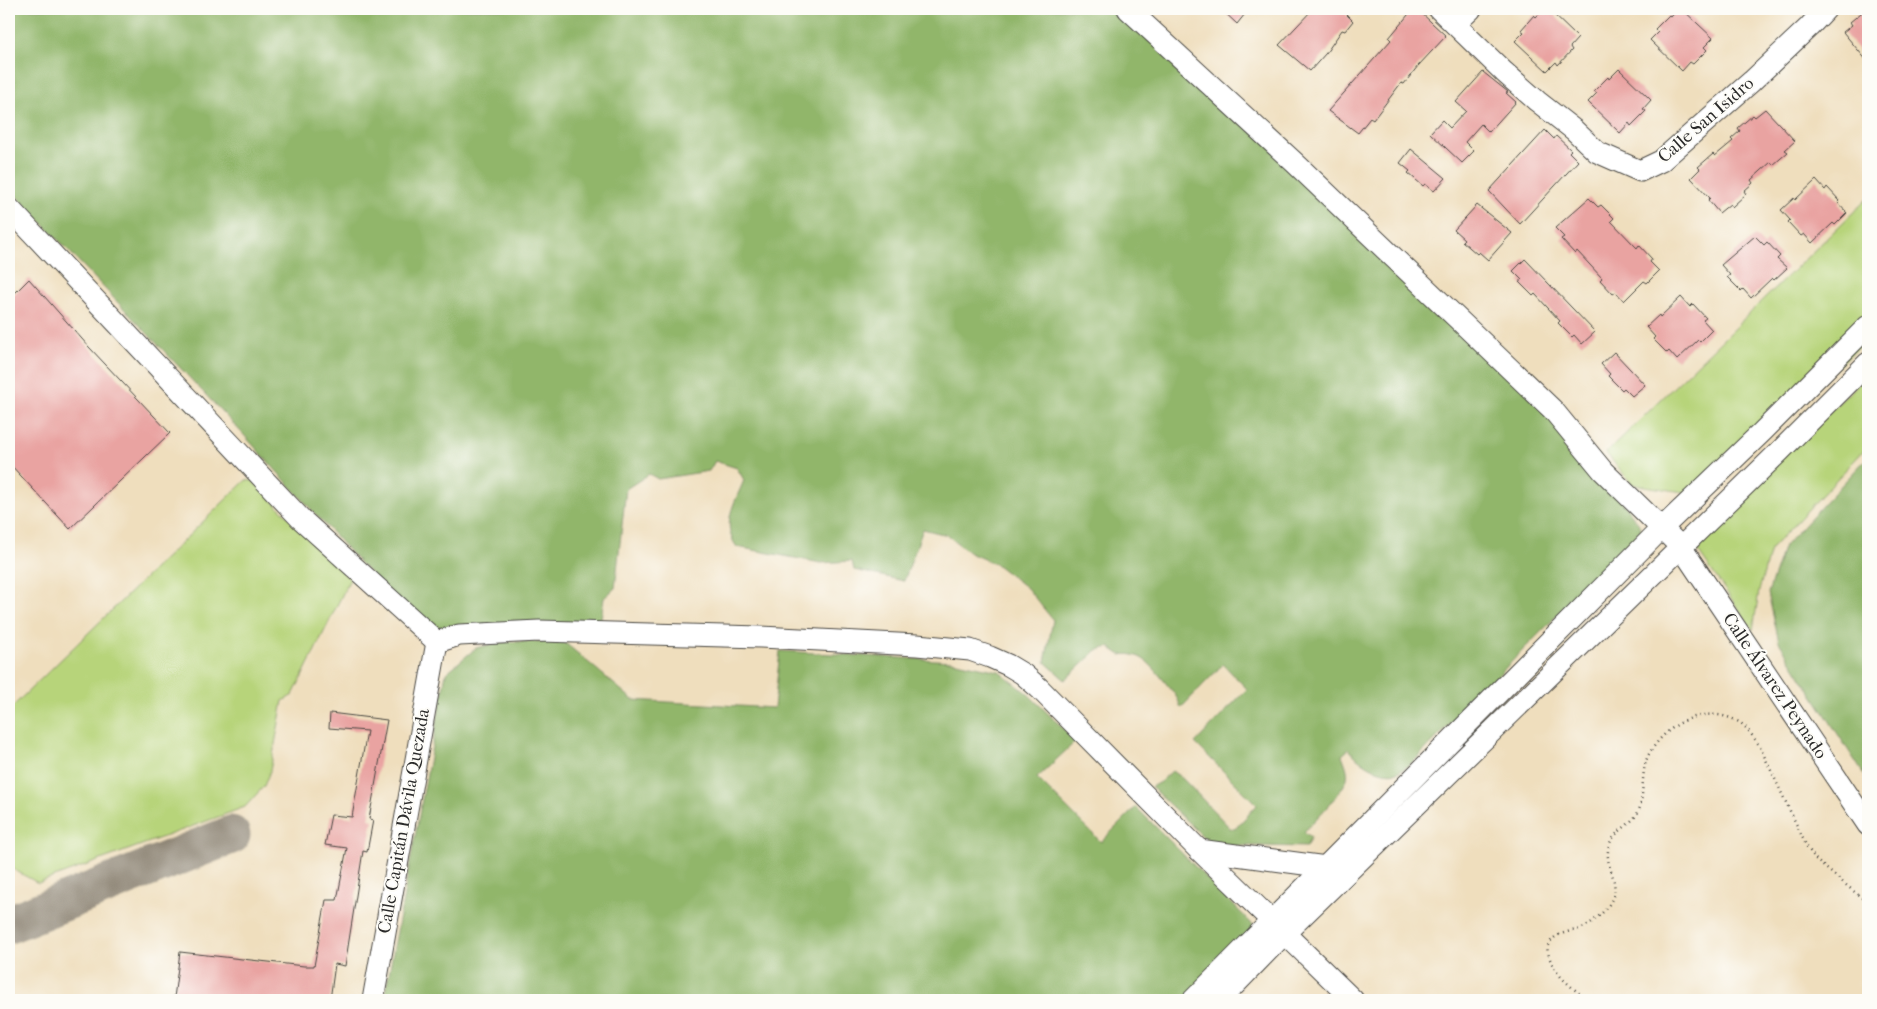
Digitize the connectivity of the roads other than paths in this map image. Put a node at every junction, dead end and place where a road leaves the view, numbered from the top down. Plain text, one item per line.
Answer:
1 (1128, 9) edge
2 (1471, 9) edge
3 (1826, 9) edge
4 (1447, 14) edge
5 (9, 208) edge
6 (1868, 326) edge
7 (1868, 363) edge
8 (1661, 529) junction
9 (1681, 547) junction
10 (437, 642) junction
11 (1868, 825) edge
12 (1199, 850) junction
13 (1326, 866) junction
14 (1278, 927) junction
15 (373, 1000) edge
16 (1193, 1000) edge
17 (1220, 1000) edge
18 (1353, 1000) edge

1 - 8 street, Calle Álvarez Peynado
2 - 4 street
3 - 4 street, Calle San Isidro
5 - 10 street
6 - 8 street
7 - 9 street
8 - 9 street, Calle Álvarez Peynado
8 - 13 street
9 - 11 street, Calle Álvarez Peynado
9 - 14 street
10 - 12 street
10 - 15 street, Calle Capitán Dávila Quezada
12 - 13 street
12 - 14 street
13 - 14 street
14 - 16 street
14 - 17 street
14 - 18 street

